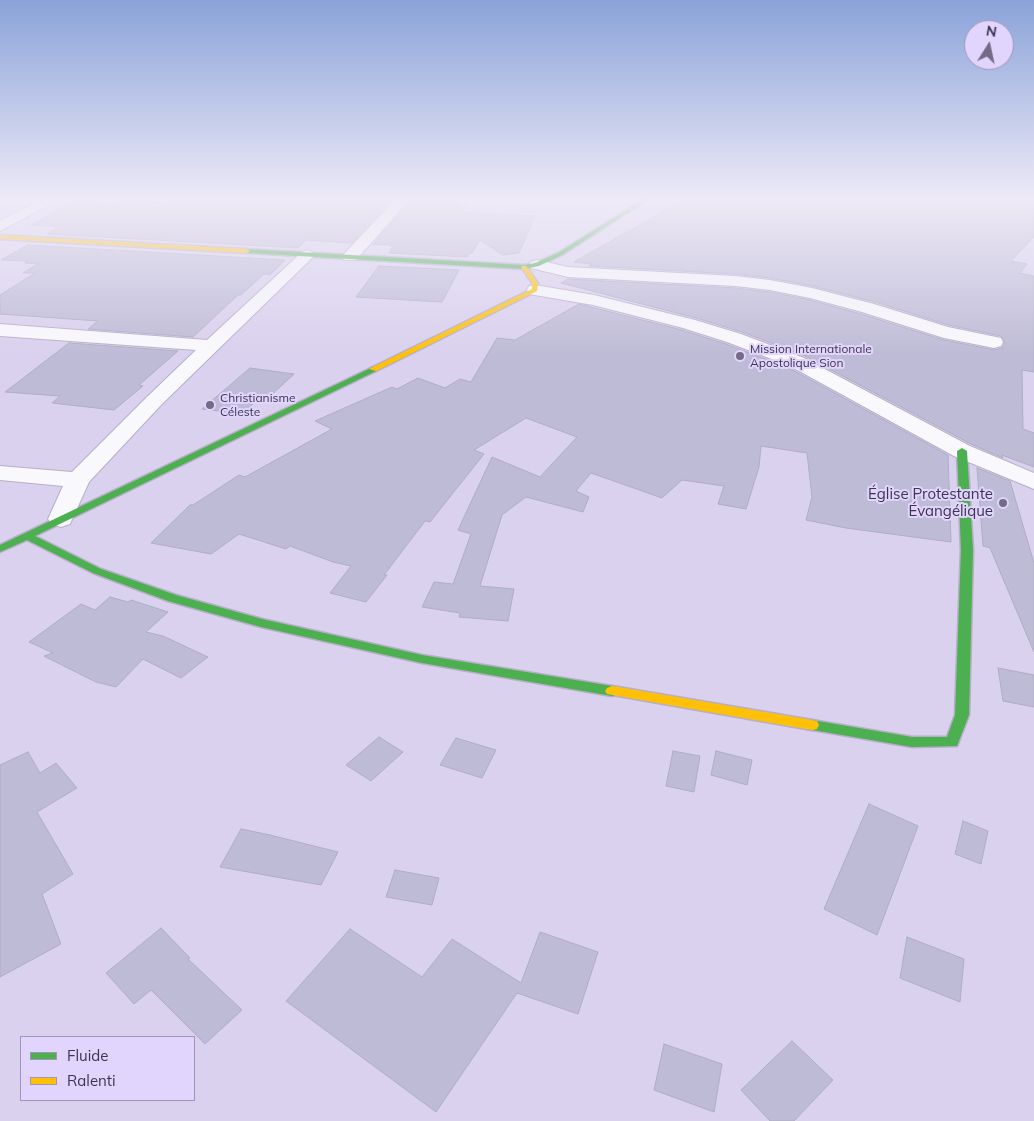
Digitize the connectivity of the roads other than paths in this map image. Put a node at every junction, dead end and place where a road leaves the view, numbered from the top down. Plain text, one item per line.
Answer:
1 (222, 250) edge
2 (356, 250) edge
3 (566, 250) edge
4 (307, 255) junction
5 (350, 257) junction
6 (530, 266) junction
7 (535, 290) junction
8 (0, 330) edge
9 (994, 342) dead end
10 (213, 346) junction
11 (962, 451) junction
12 (0, 473) edge
13 (78, 480) junction
14 (1034, 482) edge
15 (61, 519) junction
16 (26, 536) junction
17 (0, 549) edge

1 - 4 street
2 - 5 street
3 - 6 street
4 - 5 street
4 - 10 street
5 - 6 street
6 - 7 street
6 - 9 street
7 - 11 street
7 - 15 street
8 - 10 street
10 - 13 street
11 - 14 street
11 - 16 street
12 - 13 street
13 - 15 street
15 - 16 street
16 - 17 street

